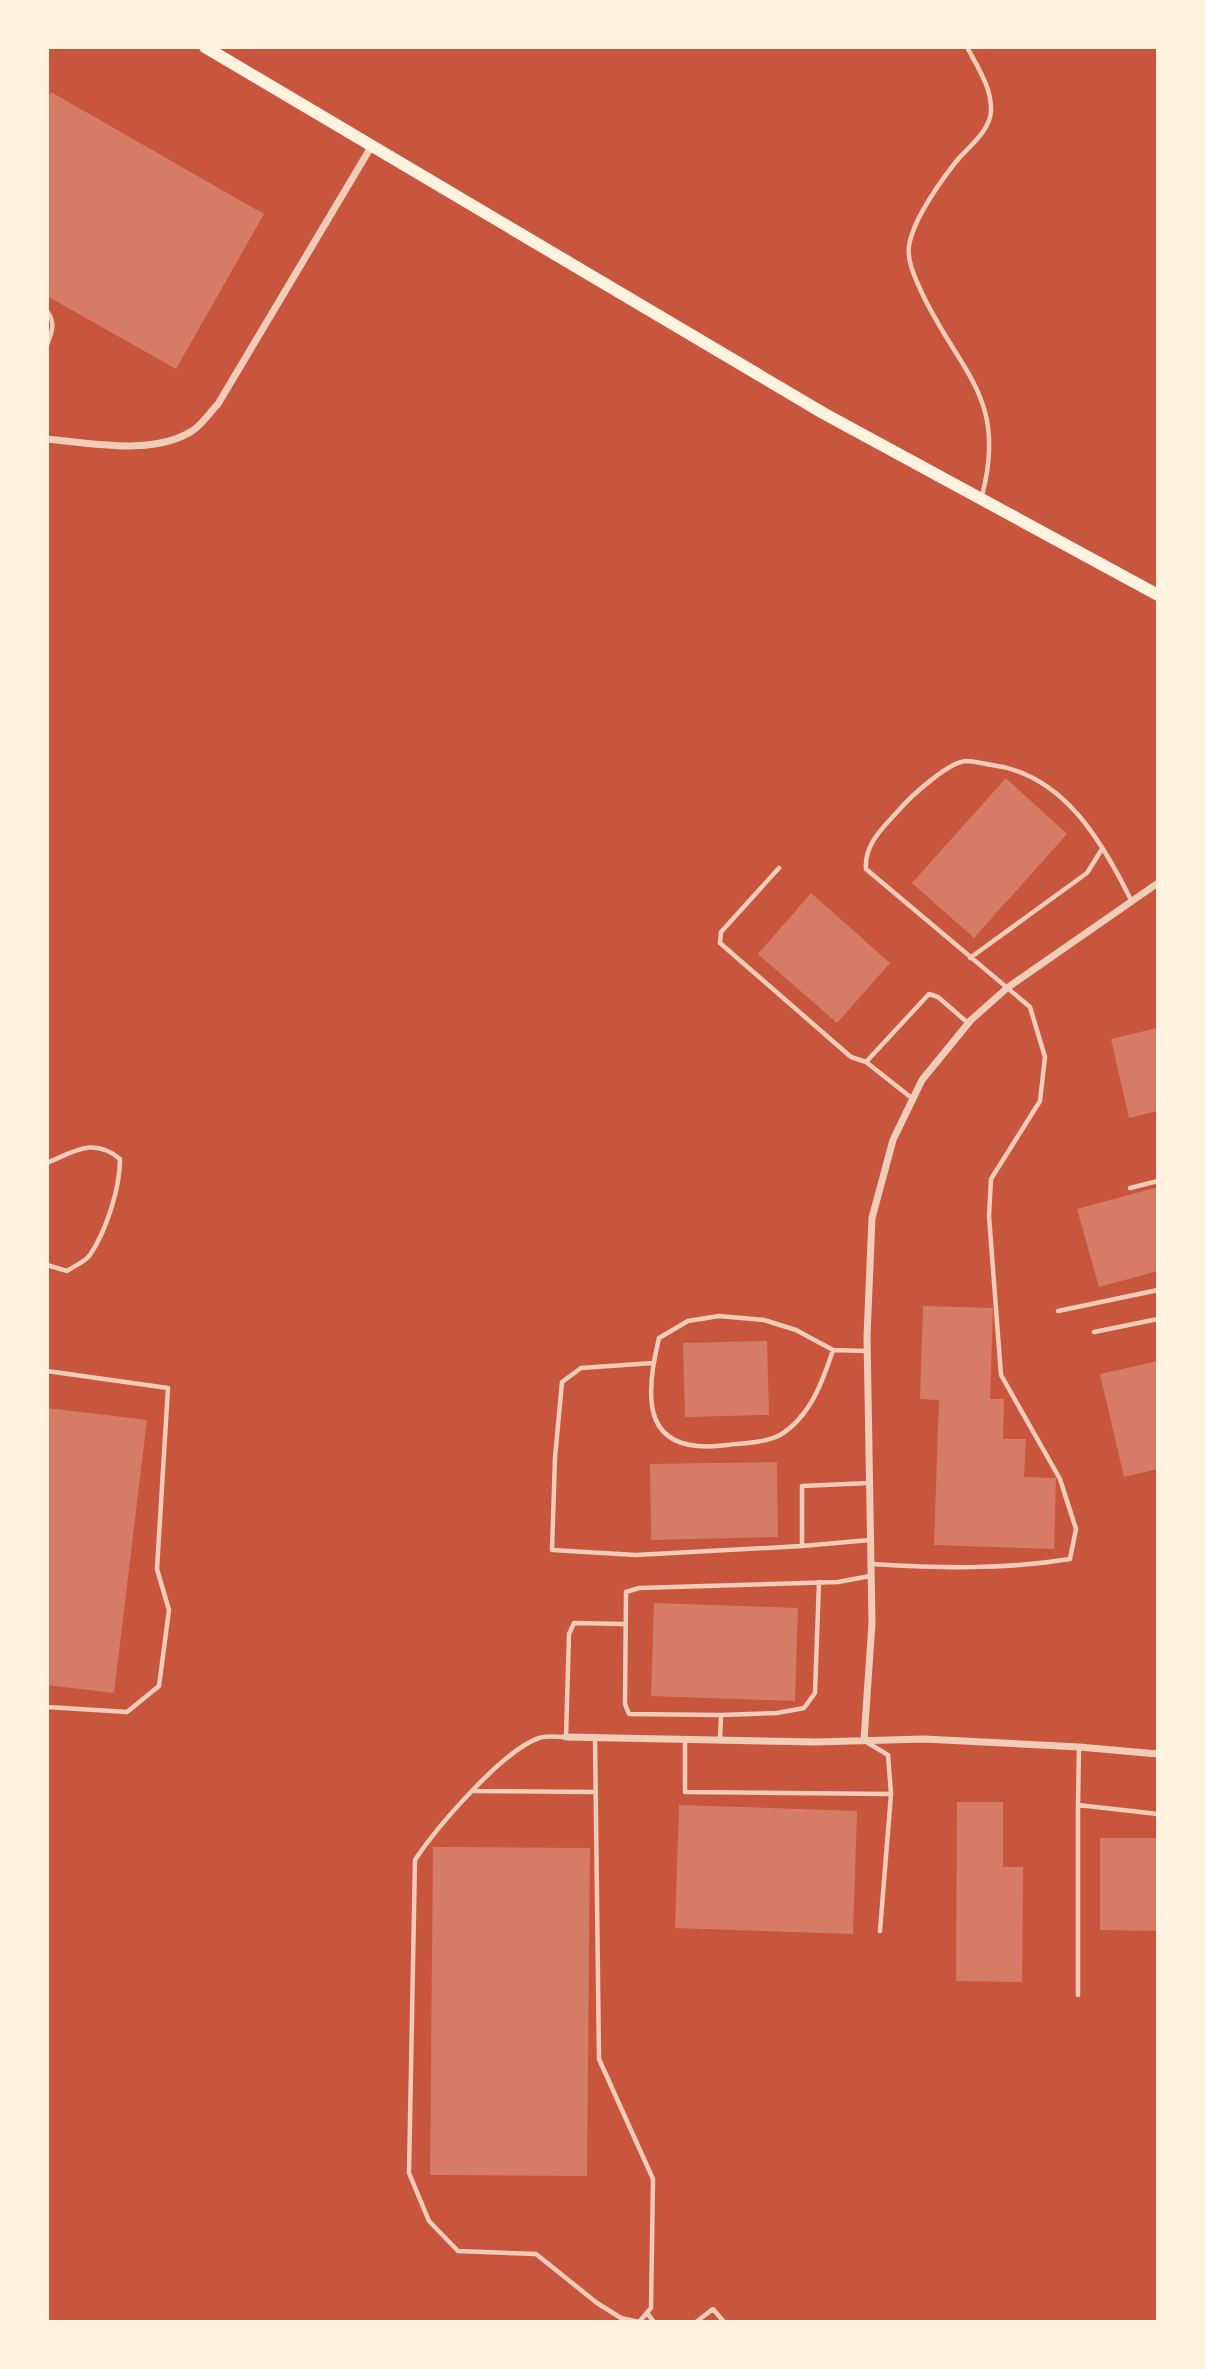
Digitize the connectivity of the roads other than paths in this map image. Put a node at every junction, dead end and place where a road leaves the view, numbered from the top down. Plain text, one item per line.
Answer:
1 (205, 47) edge
2 (967, 47) edge
3 (372, 147) junction
4 (47, 311) edge
5 (47, 345) edge
6 (47, 439) edge
7 (981, 499) junction
8 (1158, 595) edge
9 (1102, 849) junction
10 (779, 868) dead end
11 (1158, 883) edge
12 (1131, 900) junction
13 (970, 958) junction
14 (1007, 988) junction
15 (968, 1023) junction
16 (866, 1062) junction
17 (913, 1099) junction
18 (47, 1163) edge
19 (1158, 1181) edge
20 (1130, 1188) dead end
21 (47, 1265) edge
22 (1158, 1290) edge
23 (1058, 1311) dead end
24 (1158, 1319) edge
25 (1094, 1332) dead end
26 (833, 1350) junction
27 (867, 1351) junction
28 (653, 1363) junction
29 (47, 1371) edge
30 (869, 1483) junction
31 (870, 1540) junction
32 (802, 1546) junction
33 (871, 1564) junction
34 (871, 1576) junction
35 (819, 1582) junction
36 (624, 1624) junction
37 (47, 1707) edge
38 (722, 1715) junction
39 (566, 1737) junction
40 (595, 1737) junction
41 (685, 1738) junction
42 (720, 1739) junction
43 (864, 1740) junction
44 (1079, 1746) junction
45 (1158, 1754) edge
46 (474, 1791) junction
47 (596, 1792) junction
48 (891, 1794) junction
49 (1078, 1805) junction
50 (1158, 1814) edge
51 (880, 1931) dead end
52 (1077, 1995) dead end
53 (647, 2313) junction
54 (654, 2322) edge
55 (696, 2322) edge
56 (724, 2322) edge

1 - 3 main road
2 - 7 lane
3 - 6 street
3 - 7 main road
4 - 5 lane
7 - 8 main road
9 - 12 lane
9 - 13 lane
9 - 13 lane
10 - 16 lane
11 - 12 street
12 - 14 street
13 - 14 lane
14 - 15 street
14 - 33 lane
15 - 16 lane
15 - 17 street
16 - 17 lane
17 - 27 street
18 - 21 lane
19 - 20 lane
22 - 23 lane
24 - 25 lane
26 - 27 lane
26 - 28 lane
26 - 28 lane
27 - 30 street
28 - 32 lane
29 - 37 lane
30 - 31 street
30 - 32 lane
31 - 32 lane
31 - 33 street
33 - 34 street
34 - 35 lane
34 - 43 street
35 - 36 lane
35 - 38 lane
36 - 38 lane
36 - 39 lane
38 - 42 lane
39 - 40 street
39 - 46 lane
40 - 41 street
40 - 47 lane
41 - 42 street
41 - 48 lane
42 - 43 street
43 - 44 street
43 - 48 lane
44 - 45 street
44 - 49 lane
46 - 47 lane
46 - 53 lane
47 - 53 lane
48 - 51 lane
49 - 50 lane
49 - 52 lane
53 - 54 lane
55 - 56 lane

